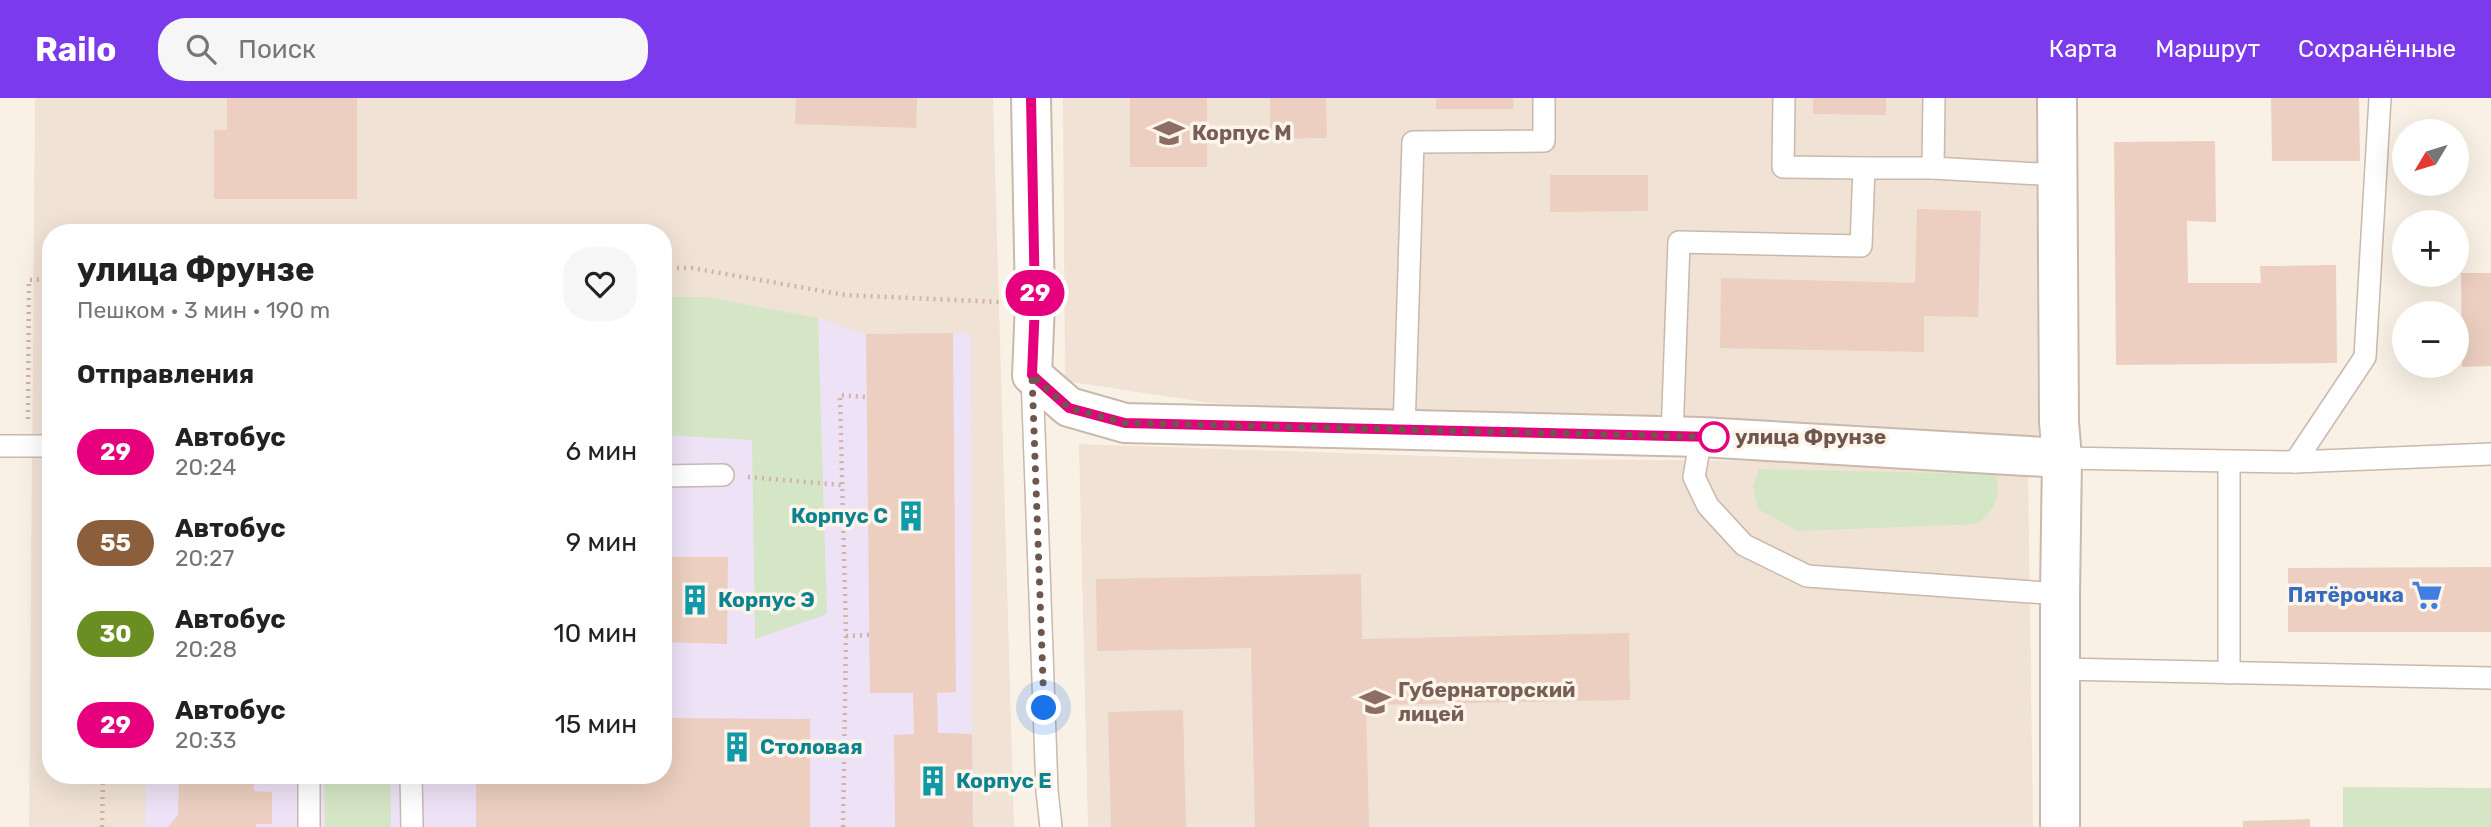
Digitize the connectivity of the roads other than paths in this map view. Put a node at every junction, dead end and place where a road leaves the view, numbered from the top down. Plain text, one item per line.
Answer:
1 (1031, 98) edge
2 (1544, 98) edge
3 (1784, 98) edge
4 (1934, 98) edge
5 (2057, 98) edge
6 (2380, 98) edge
7 (1864, 168) junction
8 (1933, 168) junction
9 (2057, 175) junction
10 (1032, 375) junction
11 (1404, 430) junction
12 (1687, 437) junction
13 (42, 445) edge
14 (0, 446) edge
15 (2491, 454) edge
16 (2062, 458) junction
17 (2229, 461) junction
18 (2295, 462) junction
19 (723, 475) road end
20 (672, 476) edge
21 (2060, 594) junction
22 (2060, 669) junction
23 (2229, 673) junction
24 (2491, 678) edge
25 (309, 784) edge
26 (411, 784) edge
27 (309, 827) edge
28 (412, 827) edge
29 (1051, 827) edge
30 (2060, 827) edge

1 - 10 street
2 - 11 lane
3 - 7 lane
4 - 8 lane
5 - 9 street
6 - 18 lane
7 - 8 lane
7 - 12 lane
8 - 9 lane
9 - 16 street
10 - 11 street
10 - 29 lane
11 - 12 street
12 - 16 street
12 - 21 lane
13 - 14 lane
15 - 18 lane
16 - 17 lane
16 - 21 street
17 - 18 lane
17 - 23 lane
19 - 20 lane
21 - 22 street
22 - 23 lane
22 - 30 street
23 - 24 lane
25 - 27 lane
26 - 28 lane

